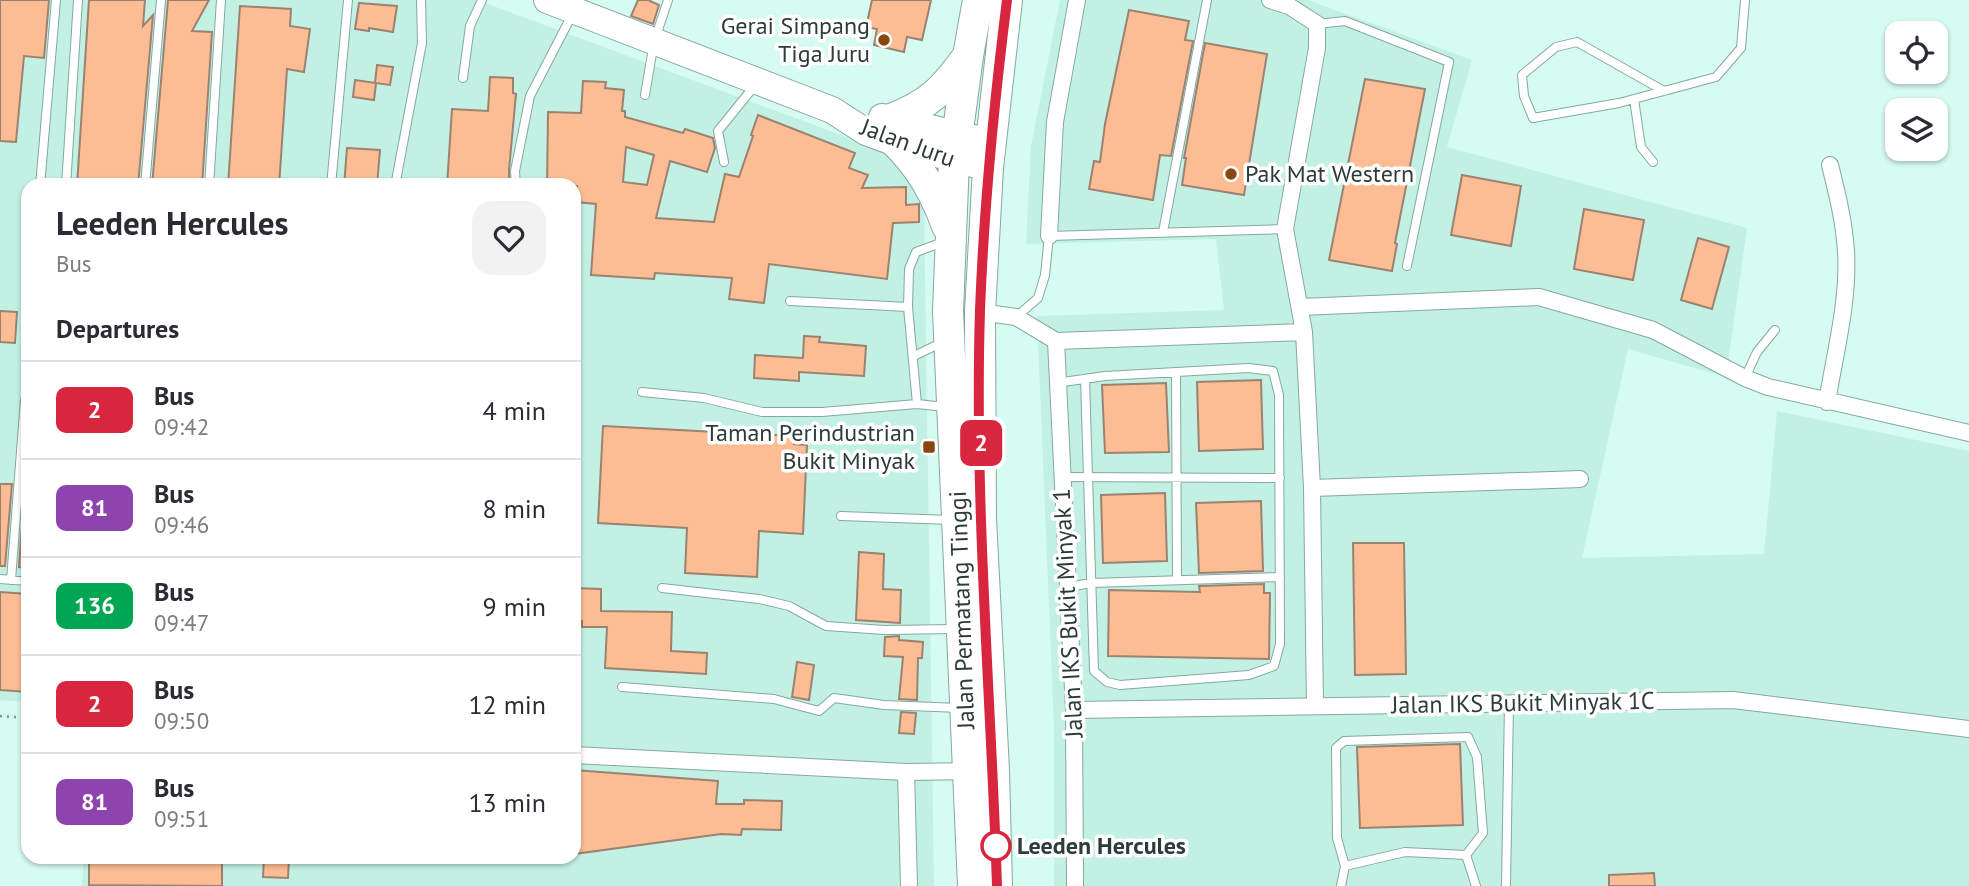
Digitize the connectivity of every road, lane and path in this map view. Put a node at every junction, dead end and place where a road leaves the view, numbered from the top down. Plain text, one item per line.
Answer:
1 (56, 0) edge
2 (78, 0) edge
3 (162, 0) edge
4 (221, 0) edge
5 (348, 0) edge
6 (421, 0) edge
7 (482, 0) edge
8 (547, 0) edge
9 (668, 0) edge
10 (978, 0) edge
11 (1007, 0) edge
12 (1077, 0) edge
13 (1207, 0) edge
14 (1270, 0) edge
15 (1745, 0) edge
16 (575, 11) junction
17 (1317, 24) junction
18 (654, 42) junction
19 (968, 56) junction
20 (463, 78) dead end
21 (758, 82) junction
22 (1664, 91) junction
23 (645, 95) dead end
24 (1634, 99) junction
25 (893, 131) junction
26 (956, 148) junction
27 (989, 155) junction
28 (724, 162) dead end
29 (1653, 162) dead end
30 (1830, 165) dead end
31 (41, 178) edge
32 (67, 178) edge
33 (146, 178) edge
34 (210, 178) edge
35 (332, 178) edge
36 (397, 178) edge
37 (515, 178) edge
38 (1285, 229) junction
39 (1163, 232) junction
40 (1049, 236) junction
41 (952, 240) junction
42 (1407, 266) dead end
43 (790, 300) dead end
44 (908, 307) junction
45 (1300, 307) junction
46 (980, 312) junction
47 (1016, 317) junction
48 (1775, 330) dead end
49 (1304, 332) junction
50 (949, 340) junction
51 (1056, 341) junction
52 (914, 356) junction
53 (1176, 372) junction
54 (1085, 379) junction
55 (1745, 379) junction
56 (1056, 383) junction
57 (642, 392) dead end
58 (1827, 402) junction
59 (917, 404) junction
60 (951, 407) junction
61 (1969, 433) edge
62 (21, 451) edge
63 (1088, 476) junction
64 (1061, 477) junction
65 (1176, 477) junction
66 (1280, 478) junction
67 (1580, 479) dead end
68 (1312, 488) junction
69 (841, 516) dead end
70 (970, 520) junction
71 (1280, 577) junction
72 (0, 579) edge
73 (11, 580) junction
74 (1177, 580) junction
75 (21, 581) edge
76 (1091, 583) junction
77 (1068, 587) junction
78 (662, 588) dead end
79 (974, 630) junction
80 (622, 687) dead end
81 (1509, 703) junction
82 (1315, 706) junction
83 (978, 707) junction
84 (1074, 710) junction
85 (0, 716) edge
86 (21, 718) edge
87 (1969, 729) edge
88 (581, 755) edge
89 (981, 771) junction
90 (906, 772) junction
91 (1466, 855) junction
92 (1345, 866) junction
93 (909, 886) edge
94 (973, 886) edge
95 (997, 886) edge
96 (1075, 886) edge
97 (1341, 886) edge
98 (1476, 886) edge
99 (1506, 886) edge

1 - 31 lane
2 - 32 lane
3 - 33 lane
4 - 34 lane
5 - 35 lane
6 - 36 lane
7 - 20 lane
8 - 16 main road, Jalan Juru
9 - 18 lane
10 - 19 highway, Jalan Permatang Tinggi
11 - 27 highway, Jalan Permatang Tinggi
12 - 40 street
13 - 39 lane
14 - 17 street
15 - 22 lane
16 - 18 main road, Jalan Juru
16 - 37 lane
17 - 38 street
17 - 42 lane
18 - 21 main road, Jalan Juru
18 - 23 lane
19 - 25 highway
19 - 26 highway, Jalan Permatang Tinggi
21 - 25 main road, Jalan Juru
21 - 28 lane
22 - 24 lane
22 - 24 lane
24 - 29 lane
25 - 26 main road, Jalan Juru
25 - 41 highway
26 - 27 main road, Jalan Juru
26 - 41 highway, Jalan Permatang Tinggi
27 - 46 highway, Jalan Permatang Tinggi
30 - 58 street
38 - 39 lane
38 - 45 street
39 - 40 lane
40 - 47 lane
41 - 44 lane
41 - 50 highway, Jalan Permatang Tinggi
43 - 44 lane
44 - 52 lane
45 - 49 street
45 - 55 street
46 - 47 street
46 - 70 highway, Jalan Permatang Tinggi
47 - 51 street
48 - 55 lane
49 - 51 street
49 - 68 street
50 - 52 lane
50 - 60 highway, Jalan Permatang Tinggi
51 - 56 street, Jalan IKS Bukit Minyak 1
52 - 59 lane
53 - 54 lane
53 - 65 lane
53 - 66 lane
54 - 56 lane
54 - 63 lane
55 - 58 street
56 - 64 street, Jalan IKS Bukit Minyak 1
57 - 59 lane
58 - 61 street
59 - 60 lane
60 - 70 highway, Jalan Permatang Tinggi
62 - 73 lane
63 - 64 lane
63 - 65 lane
63 - 76 lane
64 - 77 street, Jalan IKS Bukit Minyak 1
65 - 66 lane
65 - 74 lane
66 - 71 lane
67 - 68 street
68 - 82 street
69 - 70 lane
70 - 79 highway, Jalan Permatang Tinggi
71 - 74 lane
71 - 76 lane
72 - 73 lane
73 - 75 lane
74 - 76 lane
76 - 77 lane
77 - 84 street, Jalan IKS Bukit Minyak 1
78 - 79 lane
79 - 83 highway, Jalan Permatang Tinggi
80 - 83 lane
81 - 82 street, Jalan IKS Bukit Minyak 1C
81 - 87 street, Jalan IKS Bukit Minyak 1C
81 - 99 lane
82 - 84 street, Jalan IKS Bukit Minyak 1C
83 - 89 highway, Jalan Permatang Tinggi
84 - 96 street, Jalan IKS Bukit Minyak 1
85 - 86 path
88 - 90 street
89 - 90 street
89 - 94 highway, Jalan Permatang Tinggi
89 - 95 highway, Jalan Permatang Tinggi
90 - 93 street
91 - 92 lane
91 - 92 lane
91 - 98 lane
92 - 97 lane

